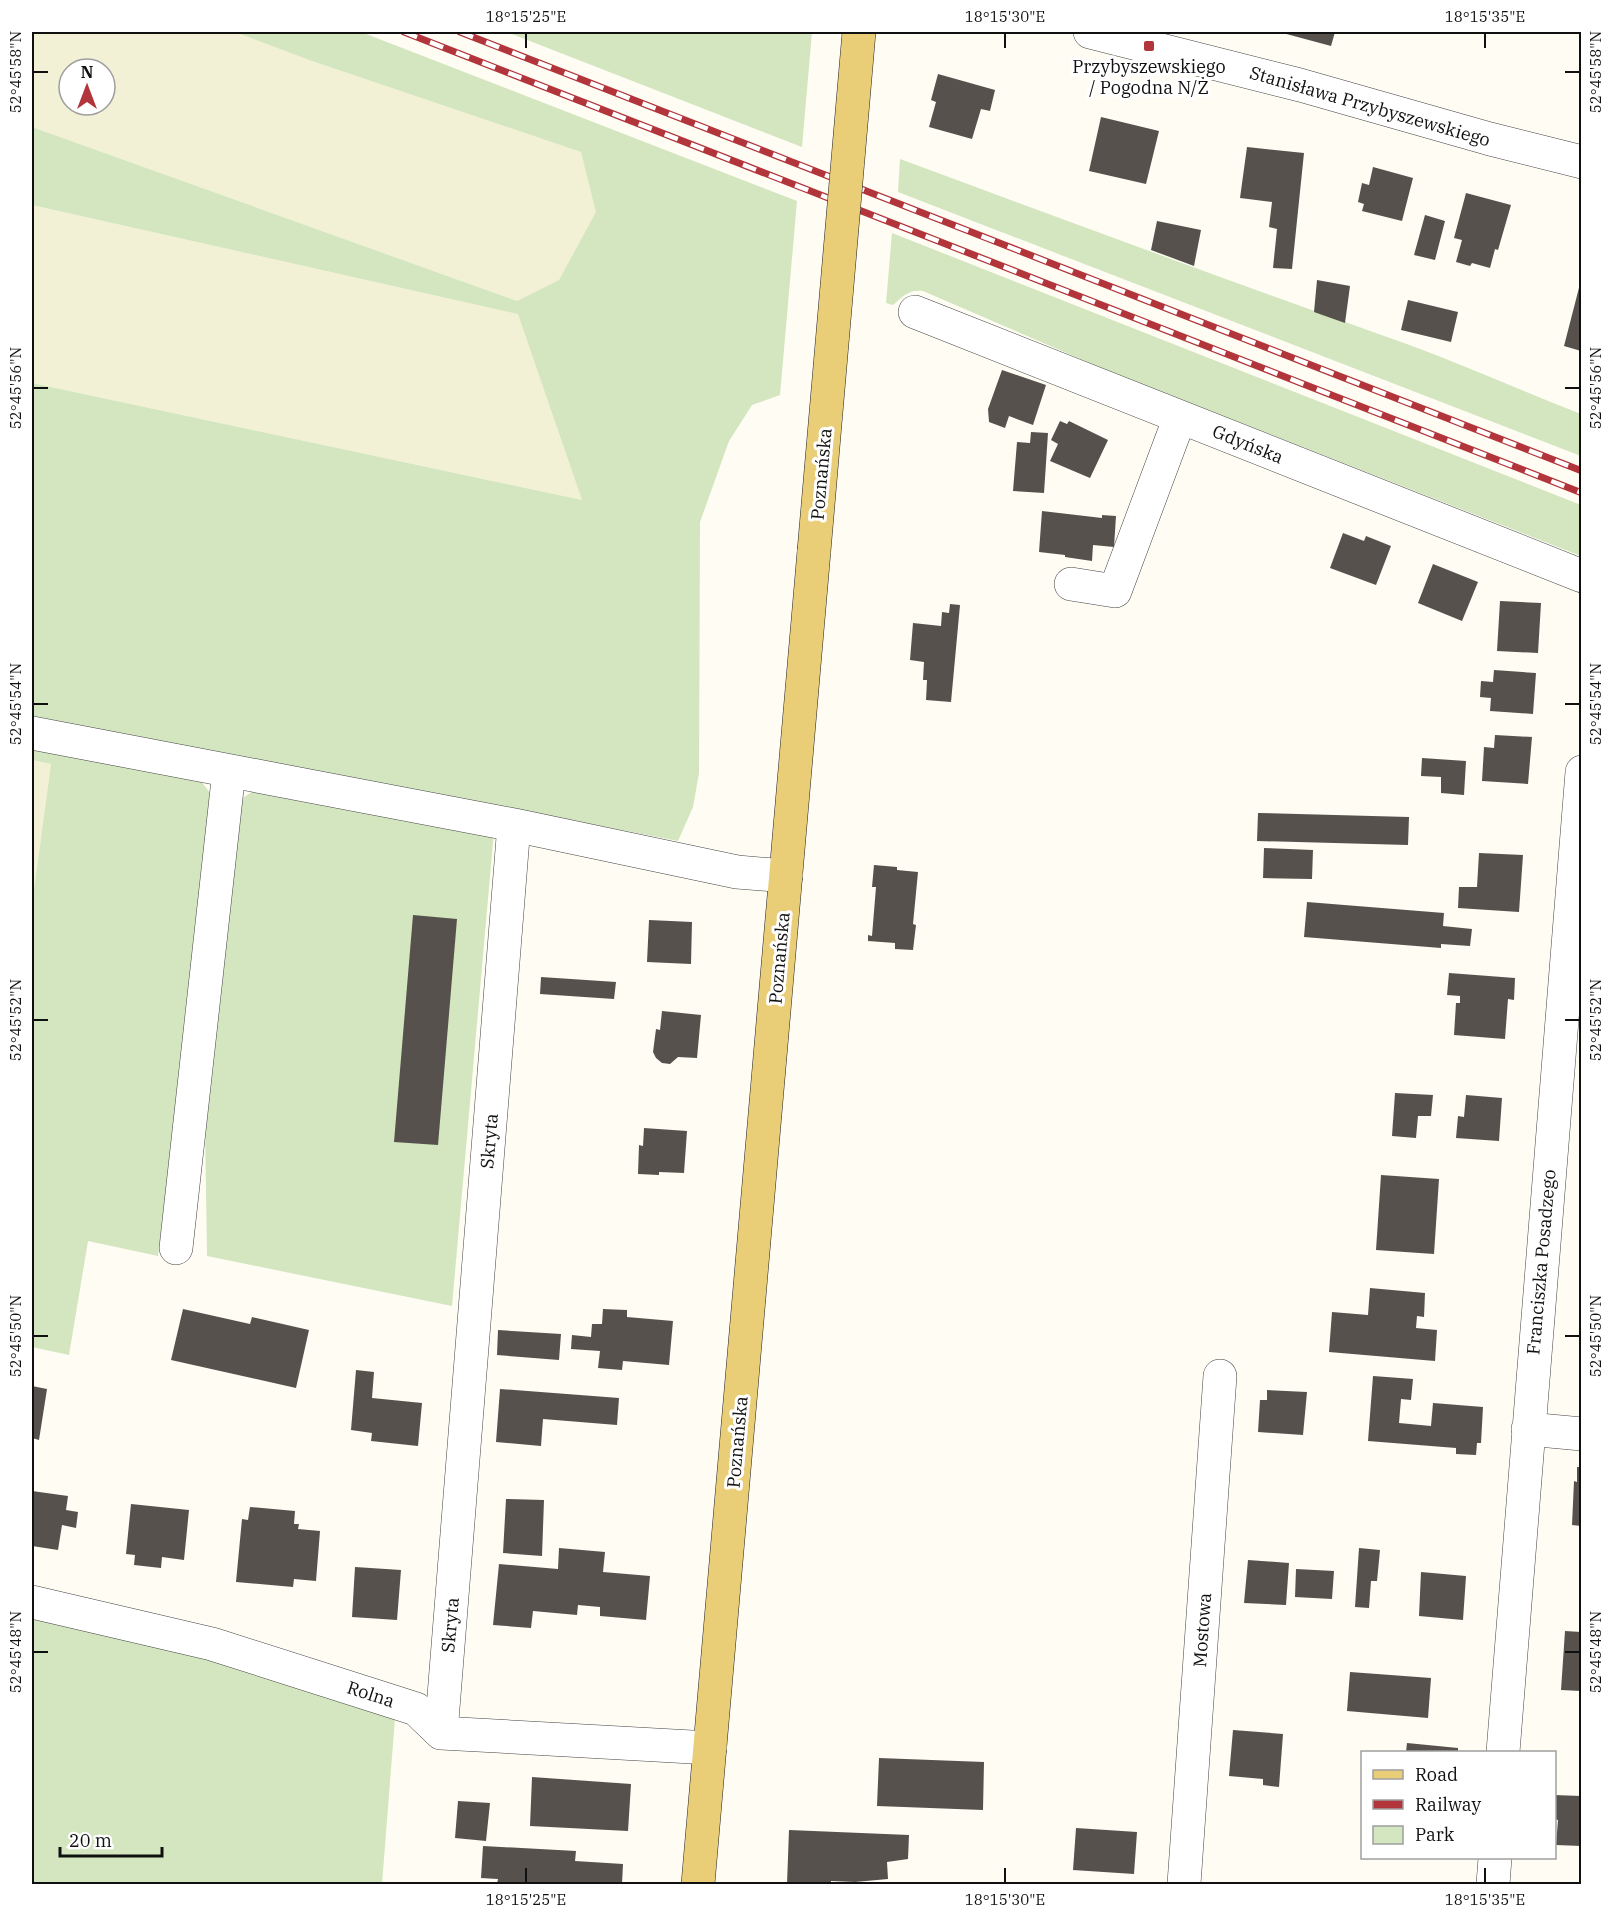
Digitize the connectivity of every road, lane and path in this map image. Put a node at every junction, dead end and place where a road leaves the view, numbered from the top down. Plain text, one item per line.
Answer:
1 (859, 32) edge
2 (1090, 32) edge
3 (1581, 162) edge
4 (915, 312) dead end
5 (1180, 417) junction
6 (1581, 576) edge
7 (1071, 584) dead end
8 (32, 733) edge
9 (229, 771) junction
10 (1581, 772) edge
11 (514, 825) junction
12 (786, 876) junction
13 (176, 1248) dead end
14 (1220, 1376) dead end
15 (1528, 1429) junction
16 (1581, 1434) edge
17 (32, 1602) edge
18 (441, 1732) junction
19 (710, 1748) junction
20 (1503, 1751) edge
21 (1495, 1859) edge
22 (699, 1884) edge
23 (1184, 1884) edge
24 (1492, 1884) edge

1 - 12 main road, Poznańska, bridge
2 - 3 street, Stanisława Przybyszewskiego
4 - 5 street, Gdyńska
5 - 6 street, Gdyńska
5 - 7 street
8 - 9 street
9 - 11 street
9 - 13 street
10 - 15 street, Franciszka Posadzego
11 - 12 street
11 - 18 street, Skryta
12 - 19 main road, Poznańska
14 - 23 street, Mostowa
15 - 16 street
15 - 20 street, Franciszka Posadzego
17 - 18 street, Rolna
18 - 19 street
19 - 22 main road, Poznańska
21 - 24 street

